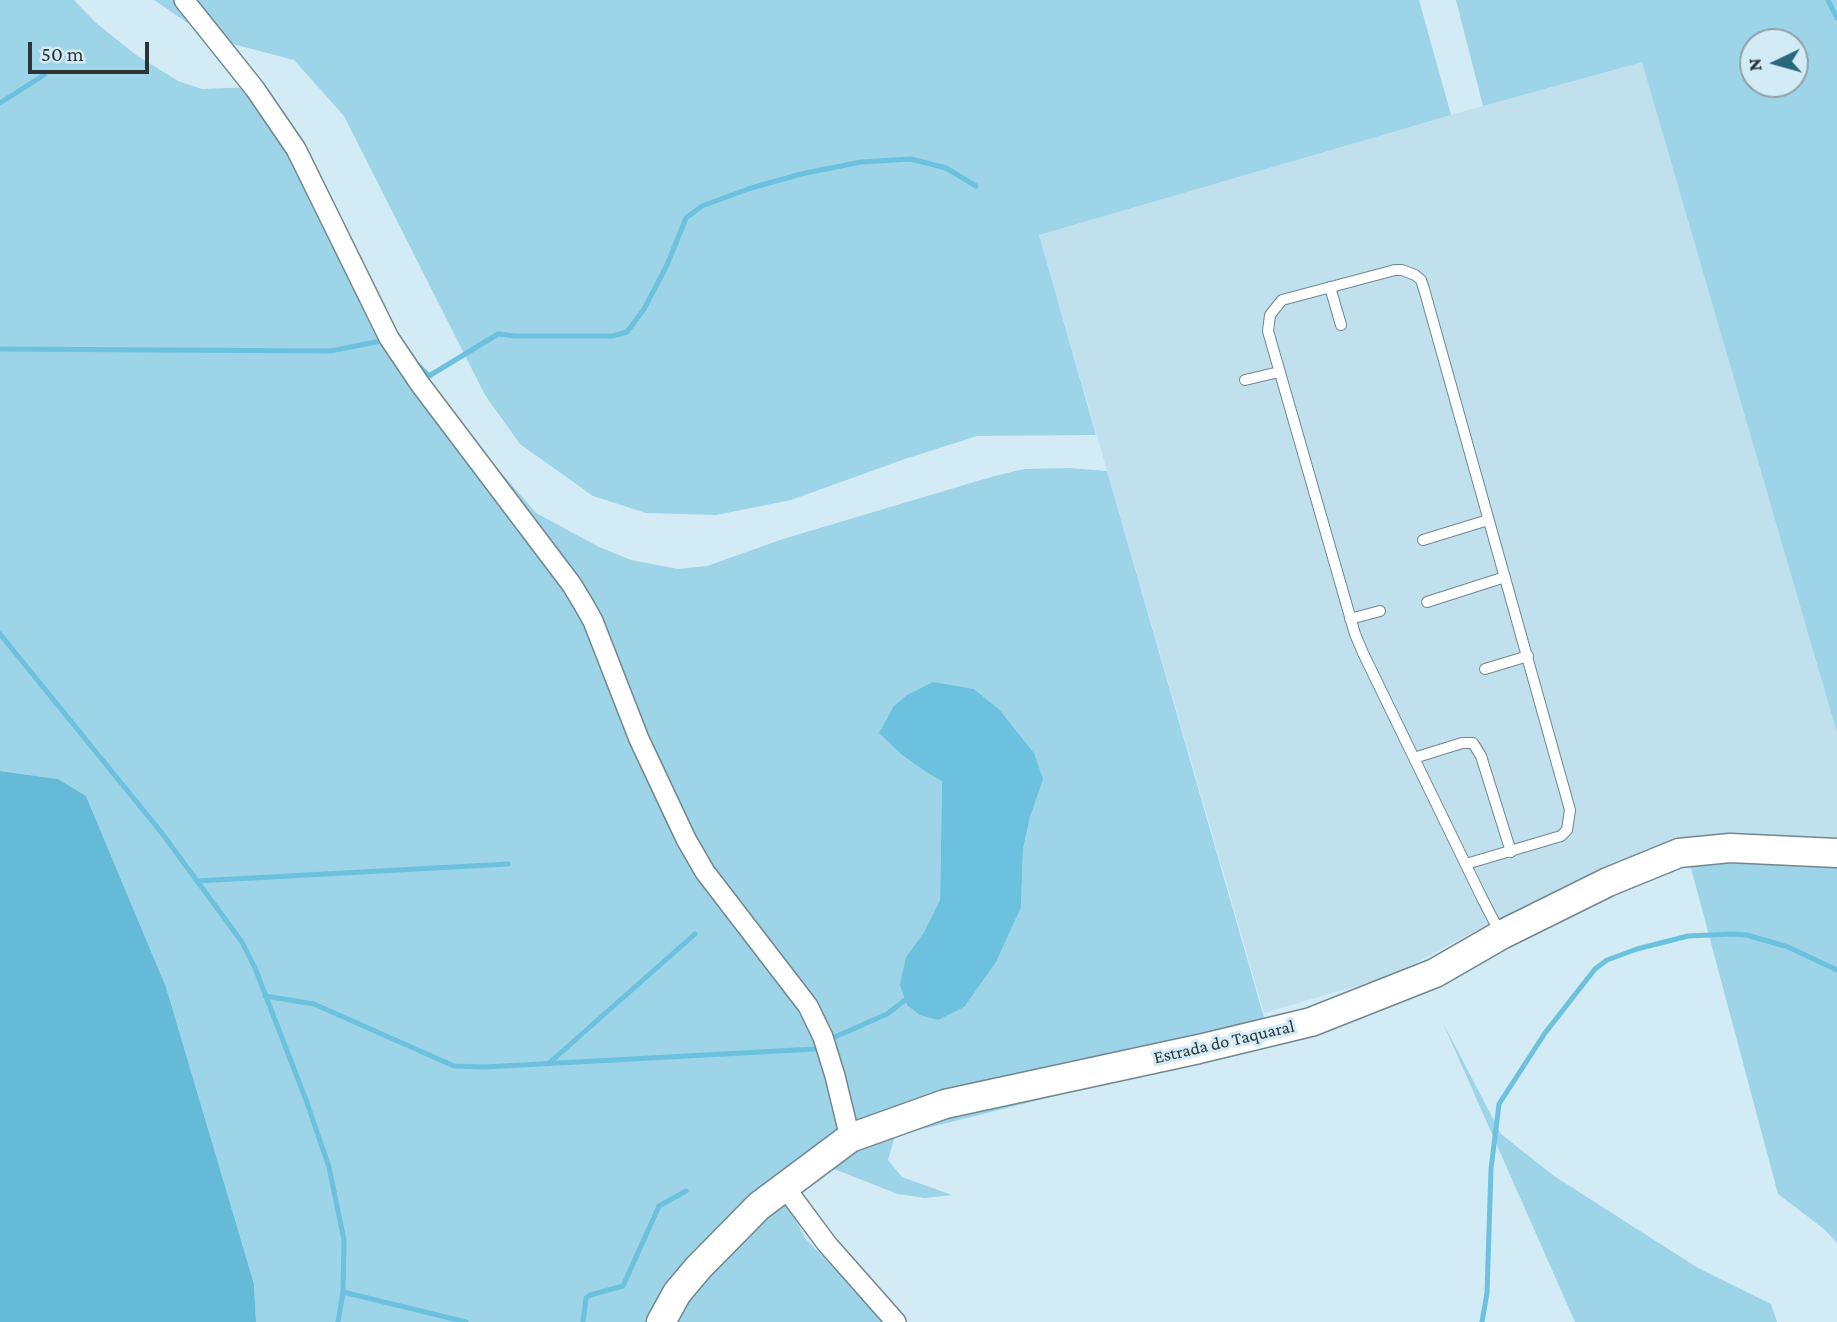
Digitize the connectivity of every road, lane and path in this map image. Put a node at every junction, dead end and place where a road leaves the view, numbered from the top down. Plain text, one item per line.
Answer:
1 (184, 0) edge
2 (1330, 287) junction
3 (1341, 325) dead end
4 (1279, 372) junction
5 (1245, 380) dead end
6 (1488, 520) junction
7 (1423, 540) dead end
8 (1505, 578) junction
9 (1427, 602) dead end
10 (1380, 611) dead end
11 (1350, 619) junction
12 (1528, 656) junction
13 (1485, 669) dead end
14 (1414, 758) junction
15 (1511, 852) junction
16 (1837, 853) edge
17 (1466, 864) junction
18 (1501, 935) junction
19 (850, 1138) junction
20 (784, 1186) junction
21 (661, 1322) edge
22 (896, 1322) edge

1 - 19 street
2 - 3 lane
2 - 4 lane
2 - 6 lane
4 - 5 lane
4 - 11 lane
6 - 7 lane
6 - 8 lane
8 - 9 lane
8 - 12 lane
10 - 11 lane
11 - 14 lane
12 - 13 lane
12 - 15 lane
14 - 15 lane
14 - 17 lane
15 - 17 lane
16 - 18 street, Estrada do Taquaral
17 - 18 lane
18 - 19 street, Estrada do Taquaral
19 - 20 street, Estrada do Taquaral
20 - 21 street, Estrada do Taquaral
20 - 22 street

